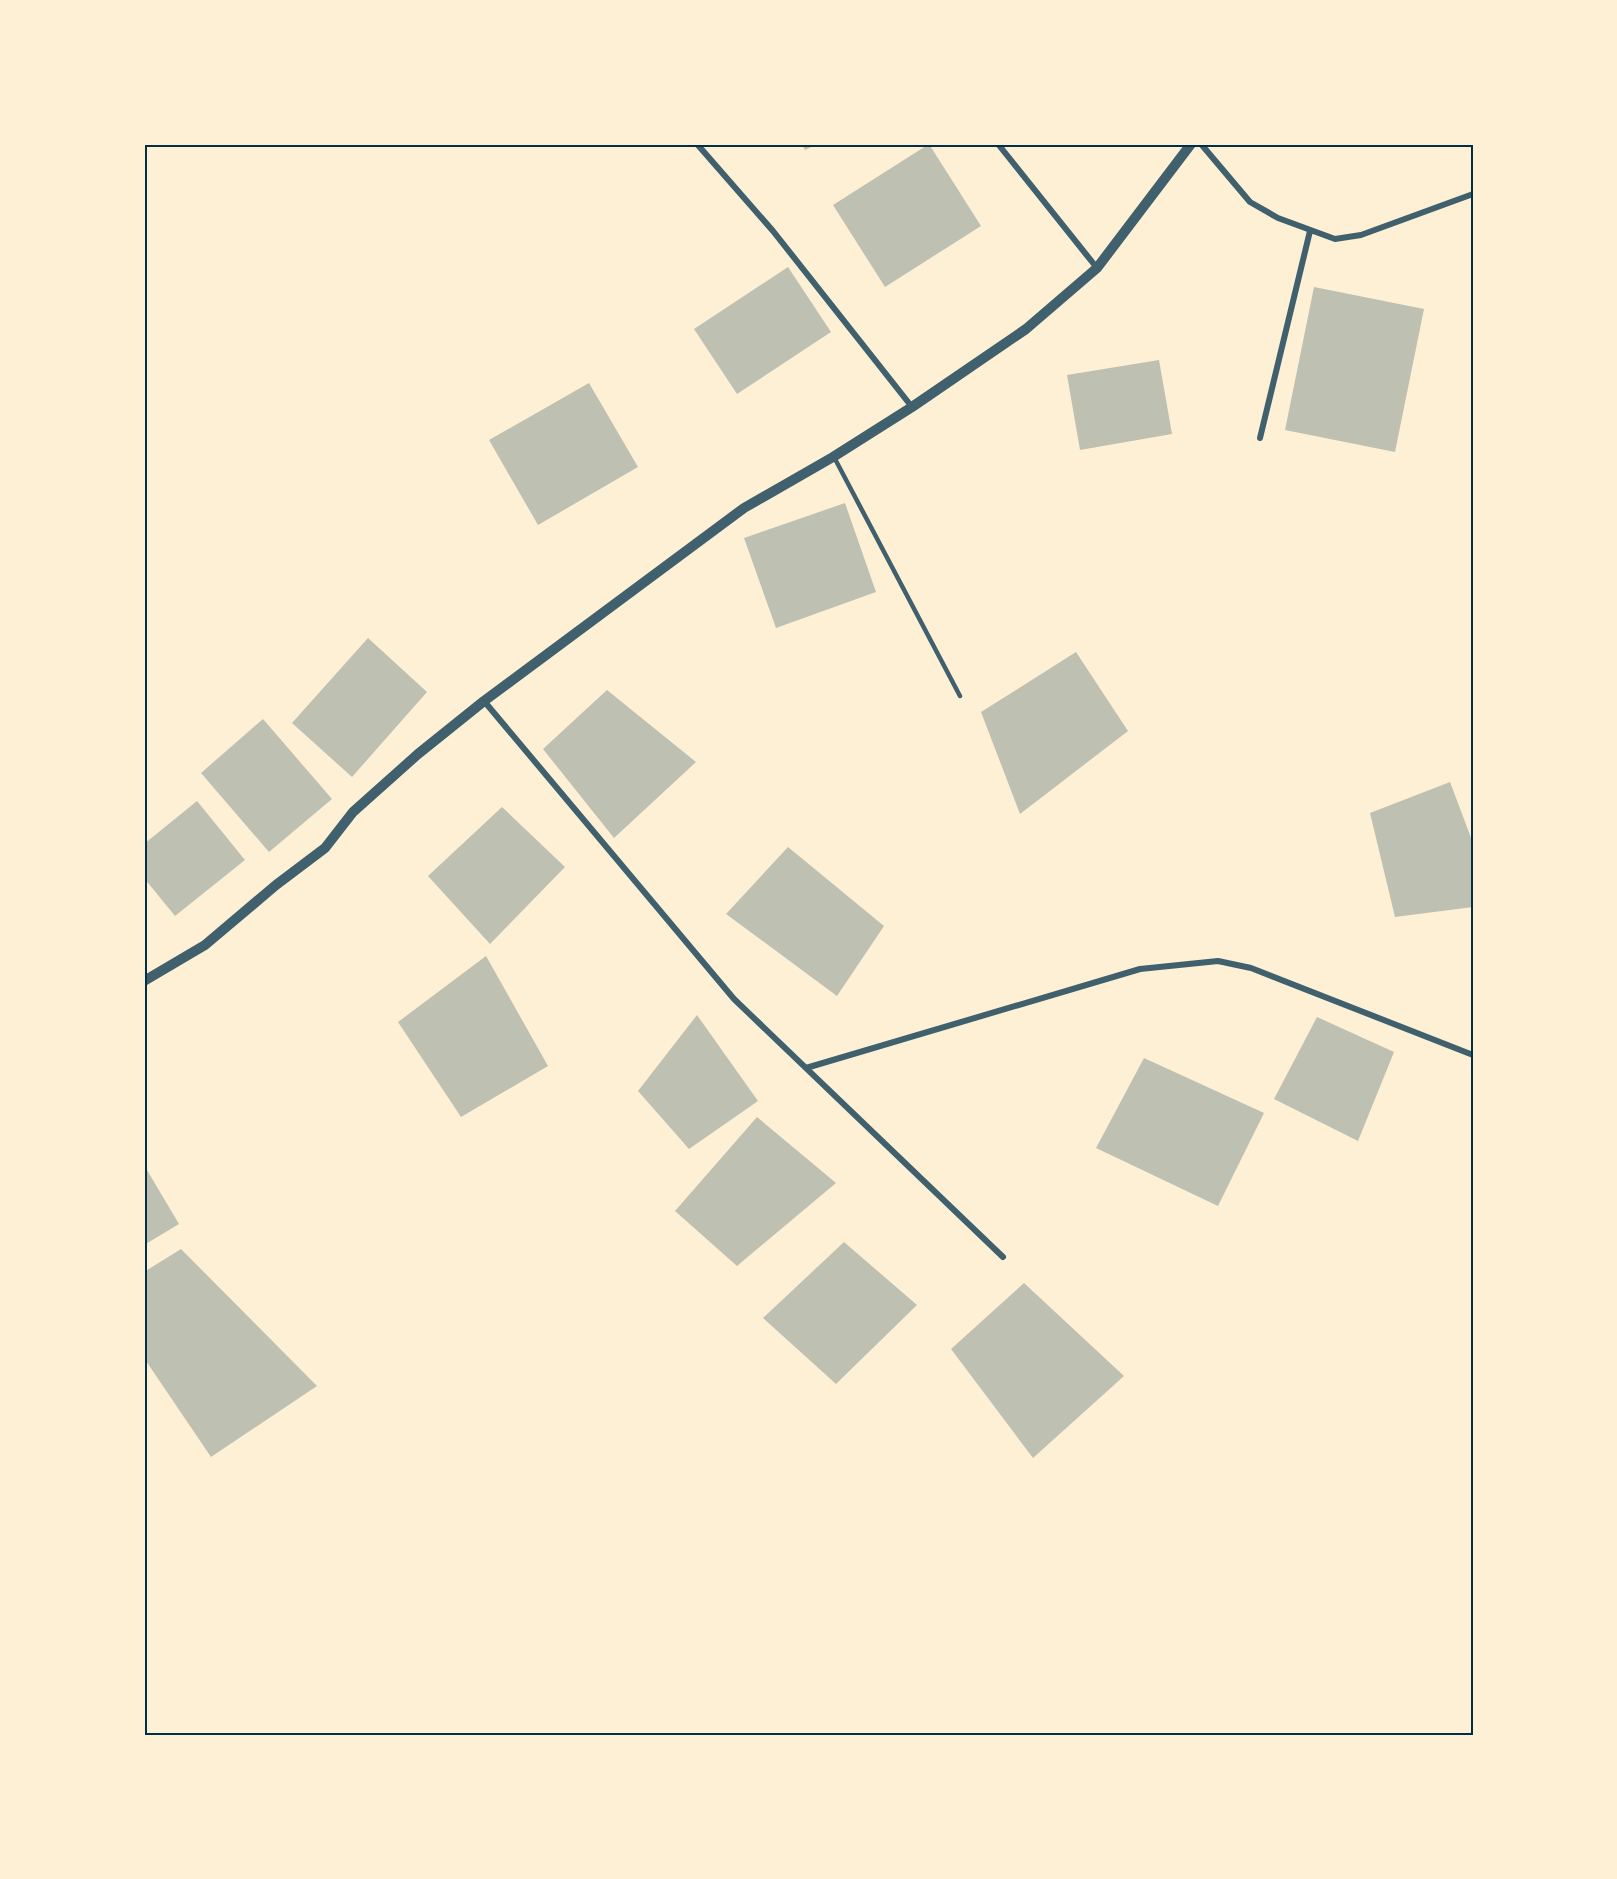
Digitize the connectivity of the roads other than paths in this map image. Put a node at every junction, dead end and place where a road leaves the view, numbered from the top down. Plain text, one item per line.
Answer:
1 (697, 144) edge
2 (998, 144) edge
3 (1191, 144) edge
4 (1201, 144) edge
5 (1473, 194) edge
6 (1310, 231) junction
7 (1097, 268) junction
8 (912, 407) junction
9 (1260, 438) dead end
10 (834, 457) junction
11 (960, 696) dead end
12 (484, 701) junction
13 (144, 981) edge
14 (1473, 1055) edge
15 (806, 1068) junction
16 (1003, 1257) dead end

1 - 8 street
2 - 7 street
3 - 7 street
4 - 6 street
5 - 6 street
6 - 9 street
7 - 8 street
8 - 10 street
10 - 11 lane
10 - 12 street
12 - 13 street
12 - 15 street
14 - 15 street
15 - 16 street

